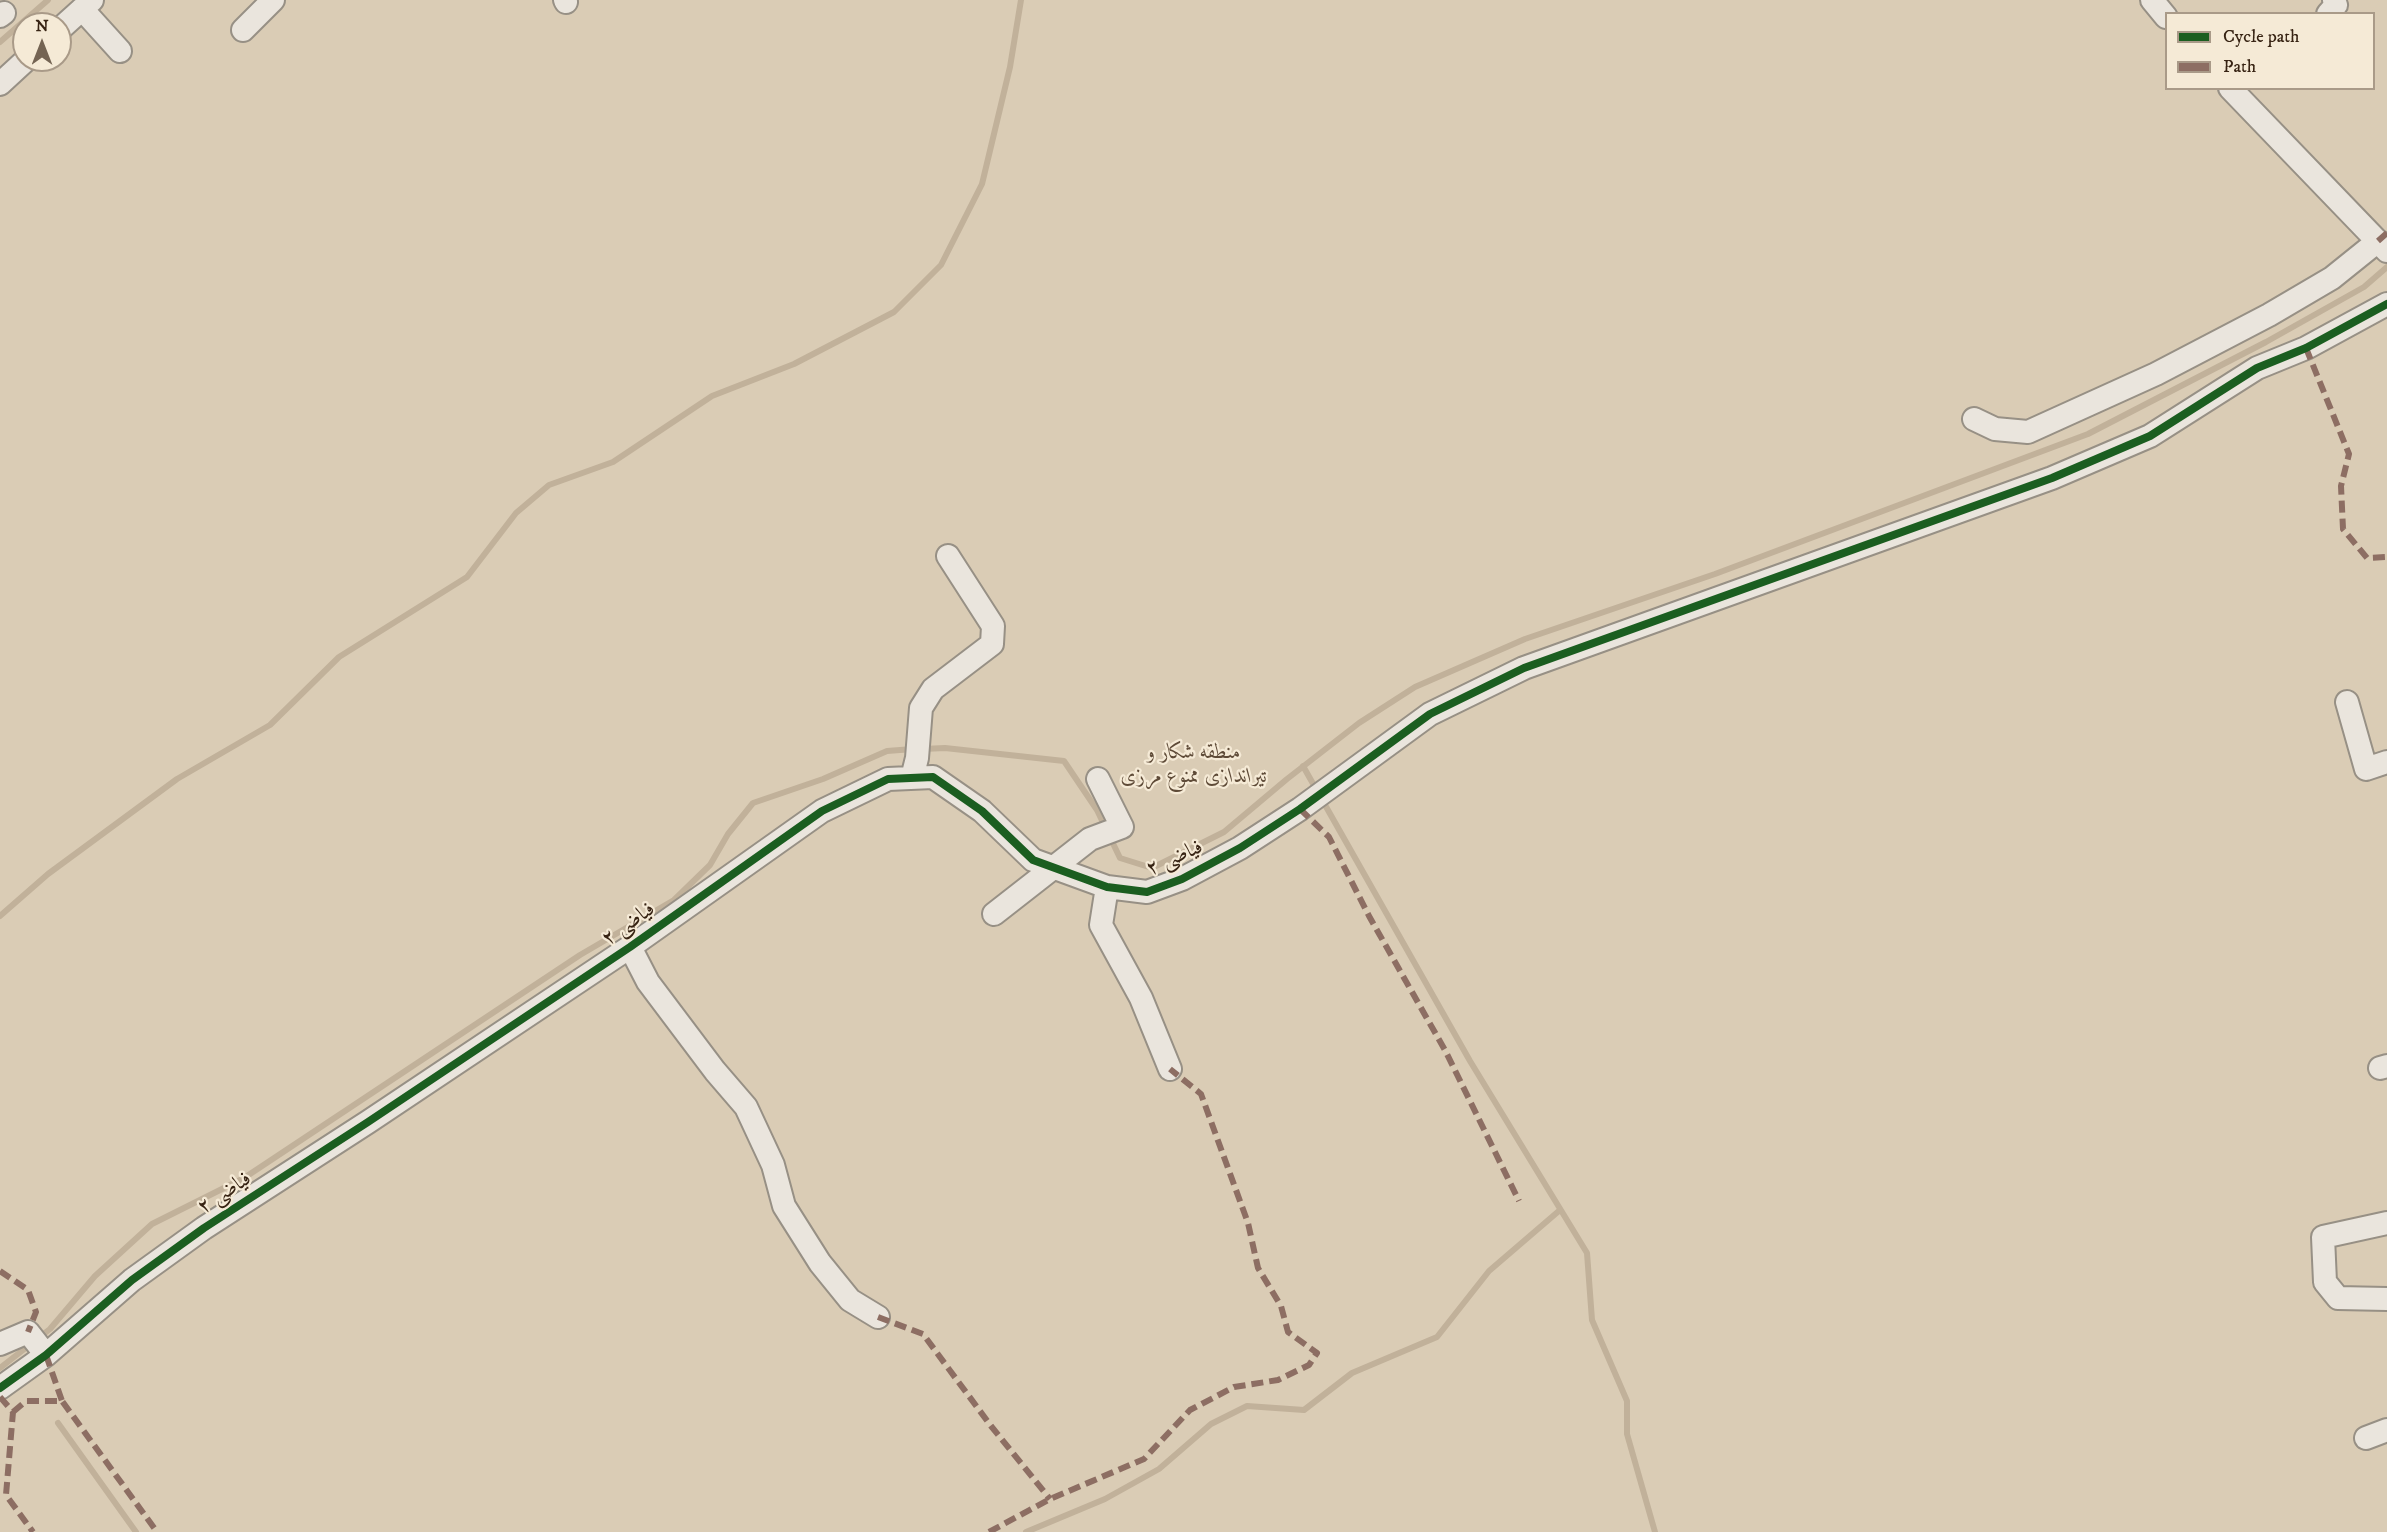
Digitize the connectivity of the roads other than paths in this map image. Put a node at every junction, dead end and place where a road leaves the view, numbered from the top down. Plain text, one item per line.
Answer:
1 (273, 0) edge
2 (2152, 0) edge
3 (87, 4) edge
4 (2165, 16) edge
5 (72, 18) edge
6 (243, 30) dead end
7 (120, 51) dead end
8 (13, 72) edge
9 (0, 84) edge
10 (2232, 90) edge
11 (2383, 248) edge
12 (2387, 304) edge
13 (1974, 419) dead end
14 (948, 556) dead end
15 (2347, 702) dead end
16 (2387, 762) edge
17 (915, 768) junction
18 (1098, 779) dead end
19 (1056, 868) junction
20 (1107, 887) junction
21 (994, 914) dead end
22 (630, 947) junction
23 (1170, 1068) dead end
24 (2387, 1223) edge
25 (2387, 1299) edge
26 (878, 1317) dead end
27 (0, 1344) edge
28 (39, 1347) junction
29 (0, 1388) edge
30 (2387, 1430) edge
31 (2366, 1438) dead end

1 - 6 street
2 - 4 street
3 - 5 street
3 - 7 street
8 - 9 street
10 - 11 street
11 - 13 street
12 - 20 street, فیاضی ۲
14 - 17 street
15 - 16 street
17 - 19 street, فیاضی ۲
17 - 22 street, فیاضی ۲
18 - 19 street
19 - 20 street, فیاضی ۲
19 - 21 street
20 - 23 street
22 - 26 street
22 - 28 street, فیاضی ۲
24 - 25 street
27 - 28 street
28 - 29 street, فیاضی ۲
30 - 31 street

